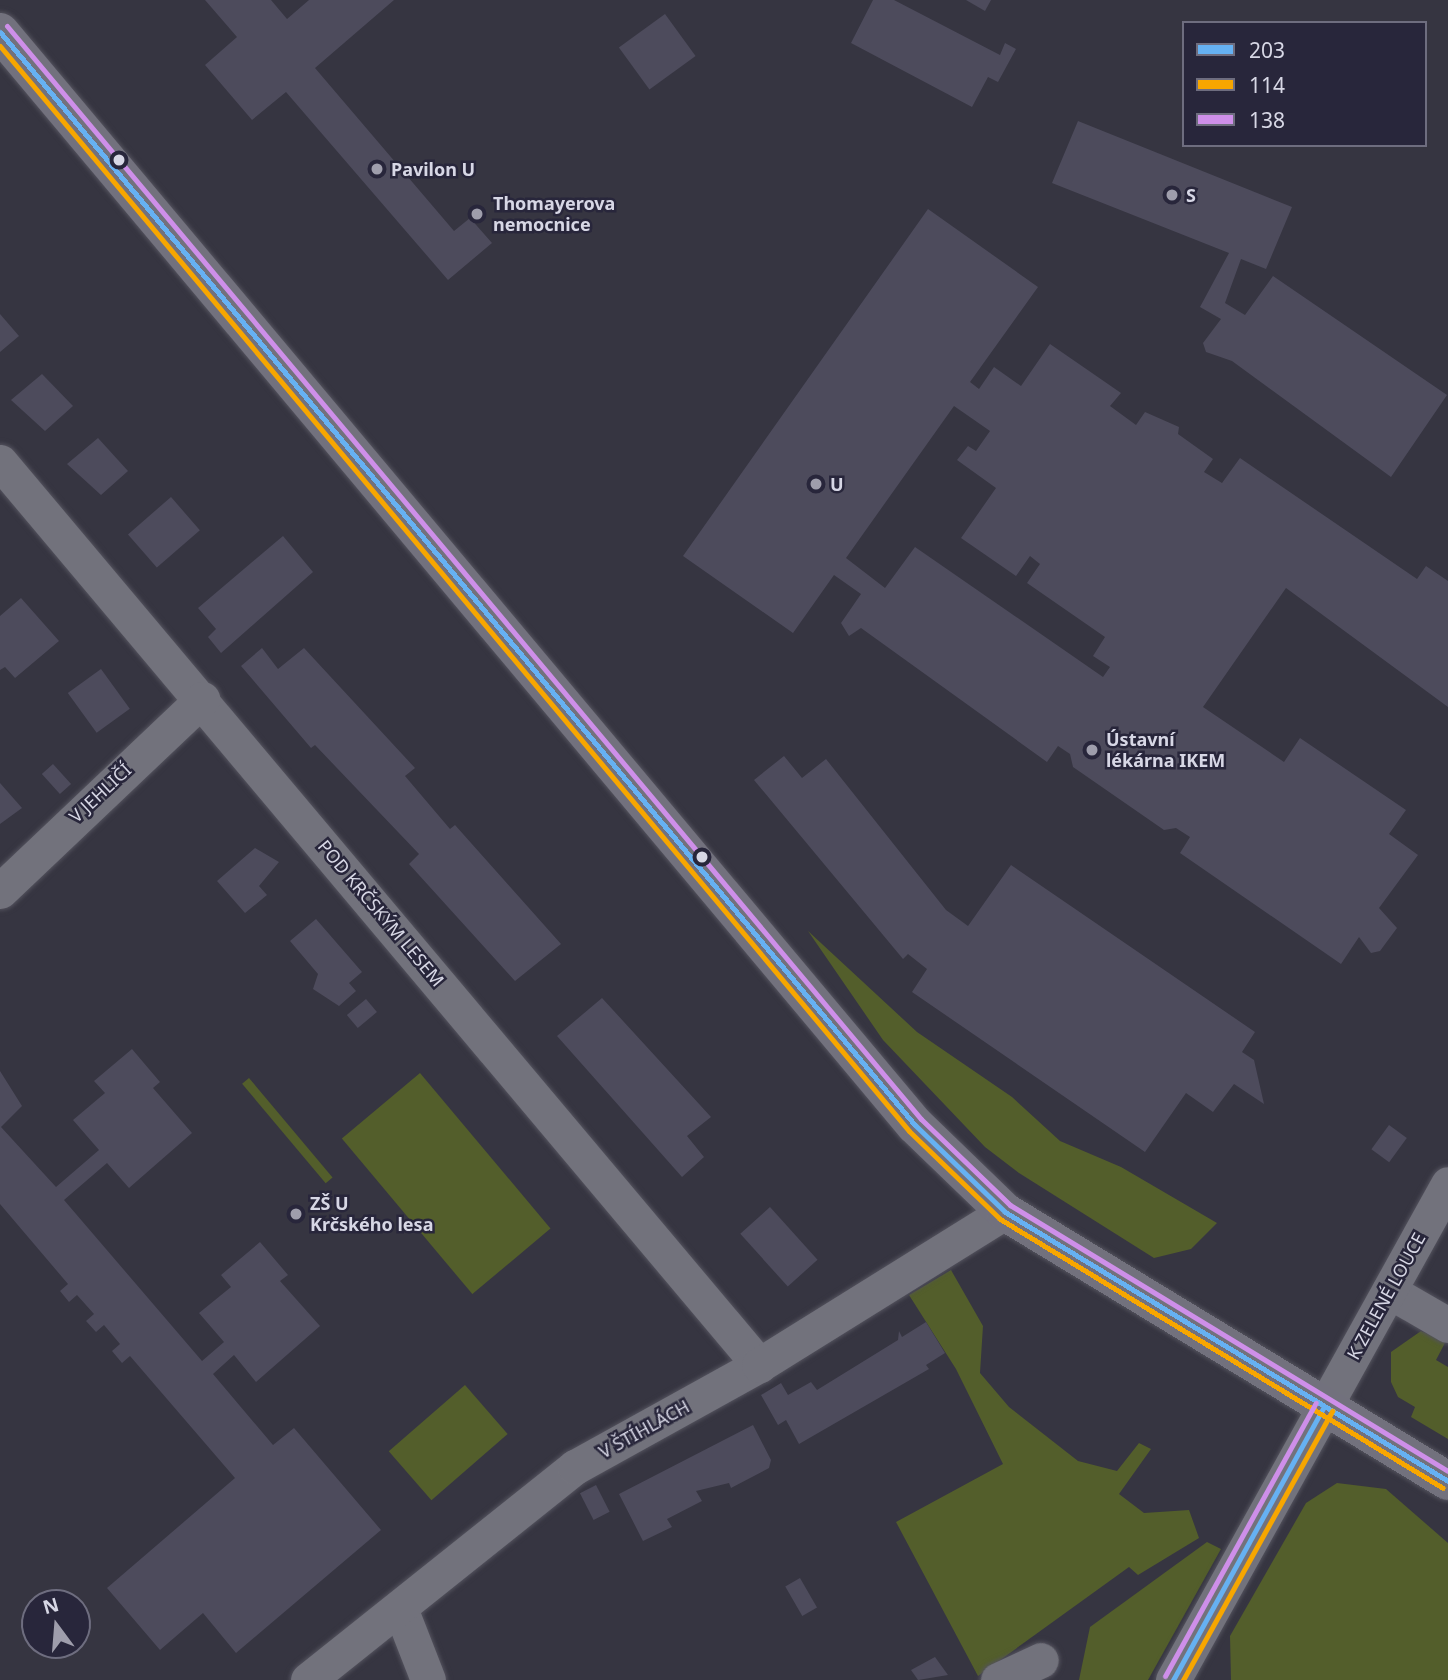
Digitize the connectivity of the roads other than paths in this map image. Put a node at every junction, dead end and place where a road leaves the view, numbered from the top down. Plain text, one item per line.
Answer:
1 (0, 32) edge
2 (0, 462) edge
3 (202, 699) junction
4 (0, 891) edge
5 (1448, 1184) edge
6 (1004, 1212) junction
7 (1389, 1291) junction
8 (1448, 1325) edge
9 (759, 1365) junction
10 (1324, 1407) junction
11 (1448, 1481) edge
12 (400, 1608) junction
13 (1041, 1660) dead end
14 (308, 1680) edge
15 (428, 1680) edge
16 (998, 1680) edge
17 (1173, 1680) edge

1 - 6 main road
2 - 3 street, POD KRČSKÝM LESEM
3 - 4 street, V JEHLIČÍ
3 - 9 street, POD KRČSKÝM LESEM
5 - 7 street, K ZELENÉ LOUCE
6 - 9 street, V ŠTÍHLÁCH
6 - 10 main road
7 - 8 street
7 - 10 street, K ZELENÉ LOUCE
9 - 12 street, V ŠTÍHLÁCH
10 - 11 main road
10 - 17 street, K ZELENÉ LOUCE
12 - 14 street, V ŠTÍHLÁCH
12 - 15 street
13 - 16 street

